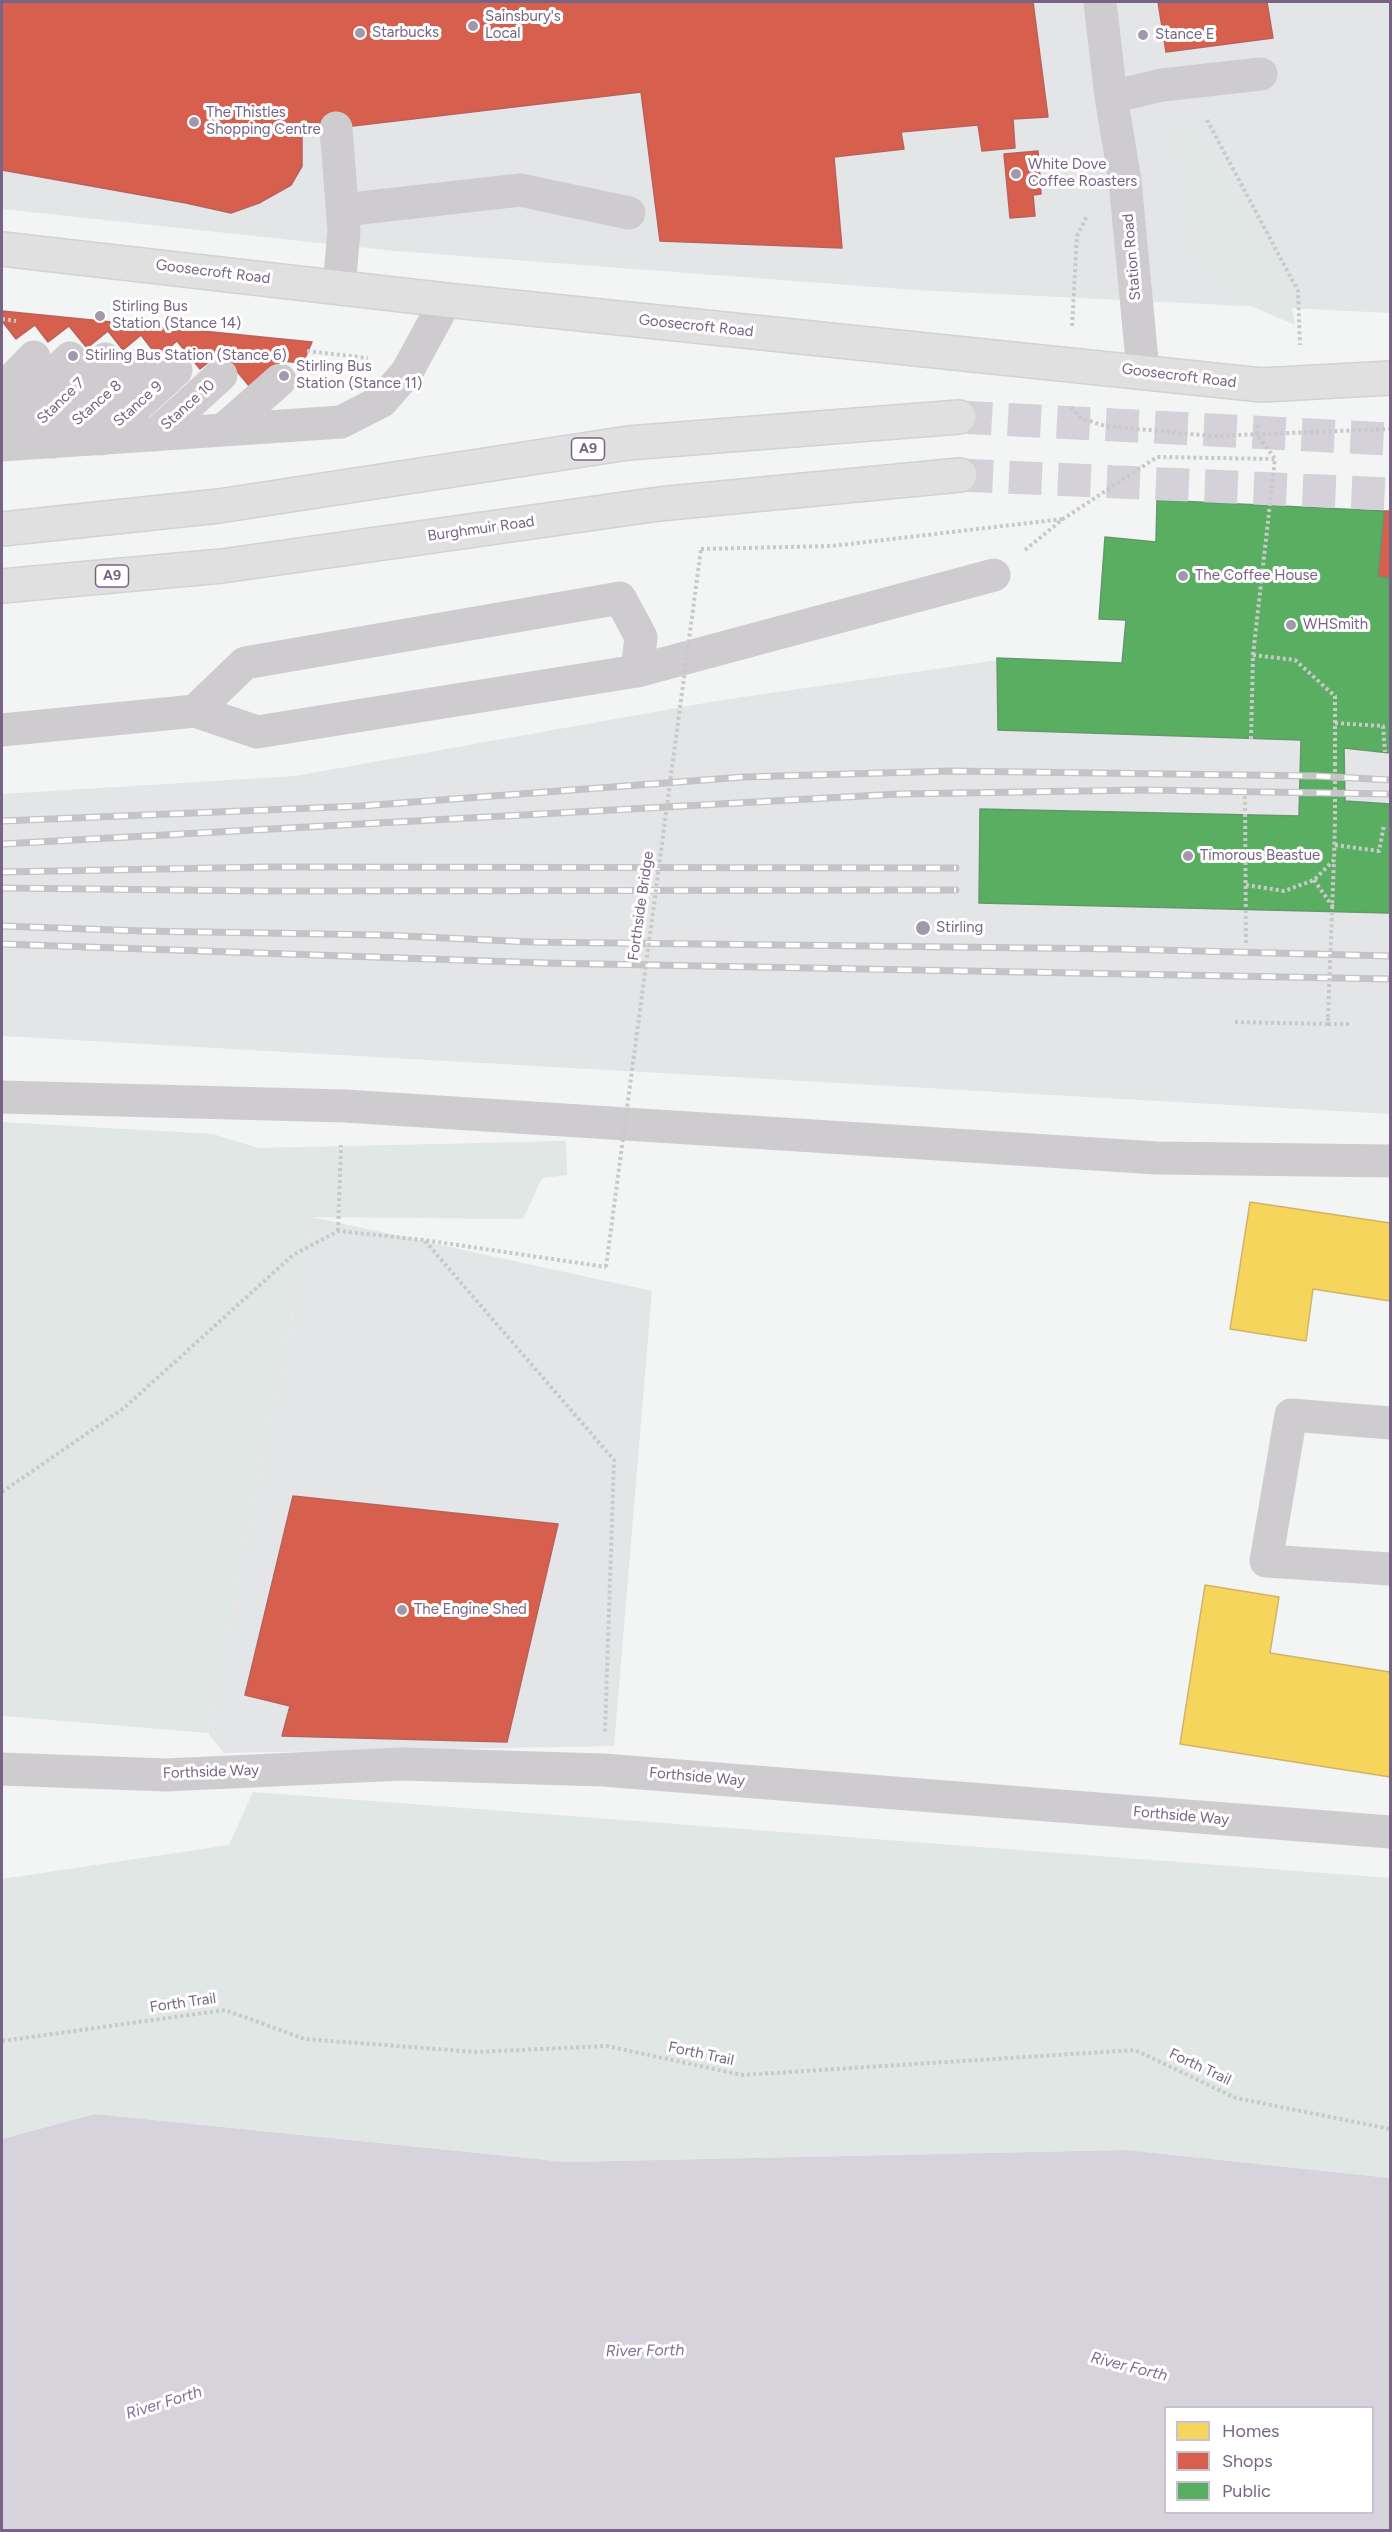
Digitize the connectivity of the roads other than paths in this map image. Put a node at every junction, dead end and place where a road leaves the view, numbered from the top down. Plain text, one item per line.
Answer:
1 (1100, 2) edge
2 (1261, 74) dead end
3 (1111, 97) junction
4 (336, 128) dead end
5 (343, 210) junction
6 (629, 213) dead end
7 (2, 249) edge
8 (339, 287) junction
9 (446, 300) junction
10 (34, 357) dead end
11 (70, 358) dead end
12 (105, 359) dead end
13 (141, 364) dead end
14 (176, 370) dead end
15 (1143, 371) junction
16 (221, 375) dead end
17 (1390, 378) edge
18 (280, 380) dead end
19 (2, 390) edge
20 (959, 417) tunnel mouth
21 (223, 430) junction
22 (155, 435) junction
23 (7, 438) edge
24 (101, 438) junction
25 (52, 442) junction
26 (960, 475) tunnel mouth
27 (2, 529) edge
28 (994, 575) road end
29 (2, 586) edge
30 (637, 671) junction
31 (195, 711) junction
32 (2, 730) edge
33 (2, 1097) edge
34 (1390, 1161) edge
35 (1390, 1423) edge
36 (1390, 1569) edge
37 (2, 1769) edge
38 (1390, 1832) edge

1 - 3 street, Station Road
2 - 3 street
3 - 15 street, Station Road
4 - 5 street
5 - 6 street
5 - 8 street
7 - 8 main road, Goosecroft Road
8 - 9 main road, Goosecroft Road
9 - 15 main road, Goosecroft Road
9 - 21 street
10 - 19 street
11 - 23 street
12 - 23 street, Stance 7
13 - 25 street, Stance 8
14 - 24 street, Stance 9
15 - 17 main road, Goosecroft Road
16 - 22 street, Stance 10
18 - 21 street
20 - 27 main road, A9
21 - 22 street
22 - 24 street
23 - 25 street
24 - 25 street
26 - 29 main road, Burghmuir Road / A9
28 - 30 street
30 - 31 street
30 - 31 street
31 - 32 street
33 - 34 street
35 - 36 street
37 - 38 street, Forthside Way

